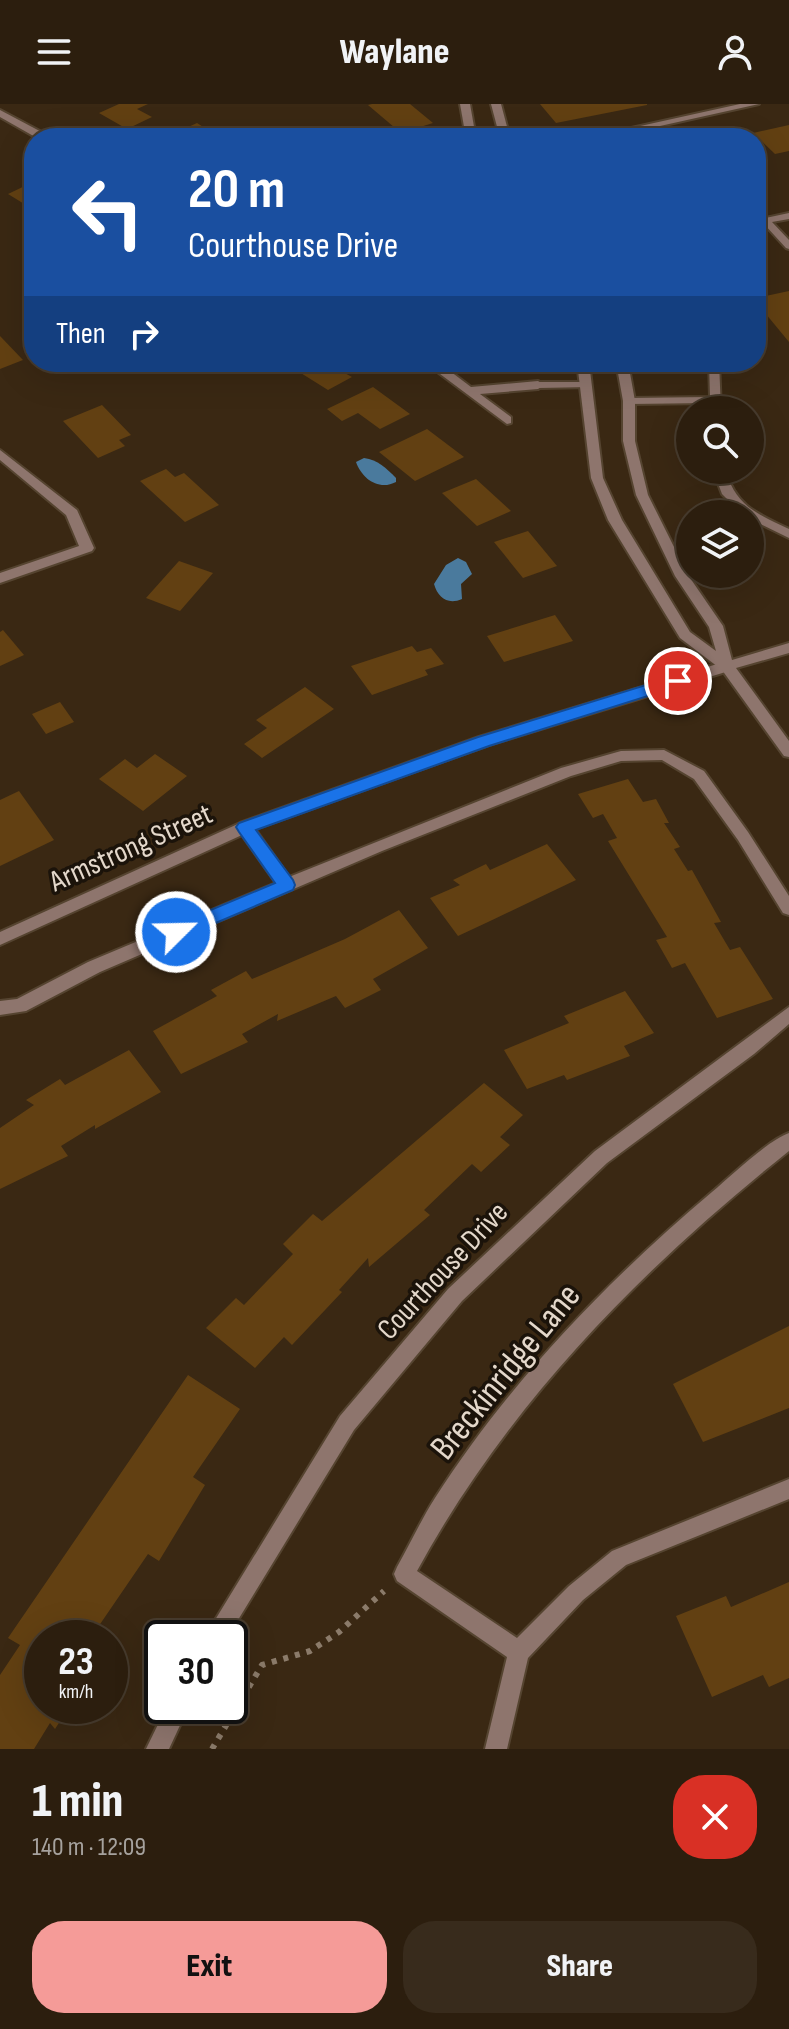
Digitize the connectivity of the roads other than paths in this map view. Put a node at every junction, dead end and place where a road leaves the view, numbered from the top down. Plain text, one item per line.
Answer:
1 (465, 104) edge
2 (496, 104) edge
3 (754, 104) edge
4 (0, 113) edge
5 (27, 128) edge
6 (469, 128) edge
7 (502, 128) edge
8 (639, 128) edge
9 (789, 216) edge
10 (766, 221) edge
11 (766, 226) edge
12 (789, 246) edge
13 (443, 372) edge
14 (584, 372) edge
15 (624, 372) edge
16 (714, 372) edge
17 (538, 385) joint
18 (586, 385) junction
19 (468, 391) junction
20 (716, 396) edge
21 (629, 401) junction
22 (676, 403) edge
23 (507, 420) dead end
24 (0, 454) edge
25 (724, 484) edge
26 (735, 500) edge
27 (764, 521) edge
28 (789, 534) edge
29 (0, 578) edge
30 (789, 648) edge
31 (727, 666) junction
32 (789, 752) edge
33 (245, 827) junction
34 (286, 885) junction
35 (786, 901) edge
36 (0, 939) edge
37 (0, 1008) edge
38 (789, 1014) edge
39 (789, 1141) edge
40 (789, 1489) edge
41 (226, 1620) edge
42 (519, 1652) junction
43 (169, 1724) edge
44 (157, 1749) edge
45 (496, 1749) edge

1 - 6 street
2 - 7 street
3 - 8 street
4 - 5 street
9 - 10 lane
11 - 12 lane
13 - 19 street
14 - 18 street
15 - 21 street
16 - 20 lane
17 - 18 lane
17 - 19 street
18 - 31 street
19 - 23 street
21 - 22 lane
21 - 31 street
24 - 29 street
25 - 26 lane
27 - 28 lane
30 - 31 street, Armstrong Street
31 - 32 street
31 - 33 street, Armstrong Street
33 - 34 street
33 - 36 street, Armstrong Street
34 - 35 street
34 - 37 street
38 - 41 street, Courthouse Drive
39 - 42 street, Breckinridge Lane
40 - 42 street
42 - 45 street
43 - 44 street

